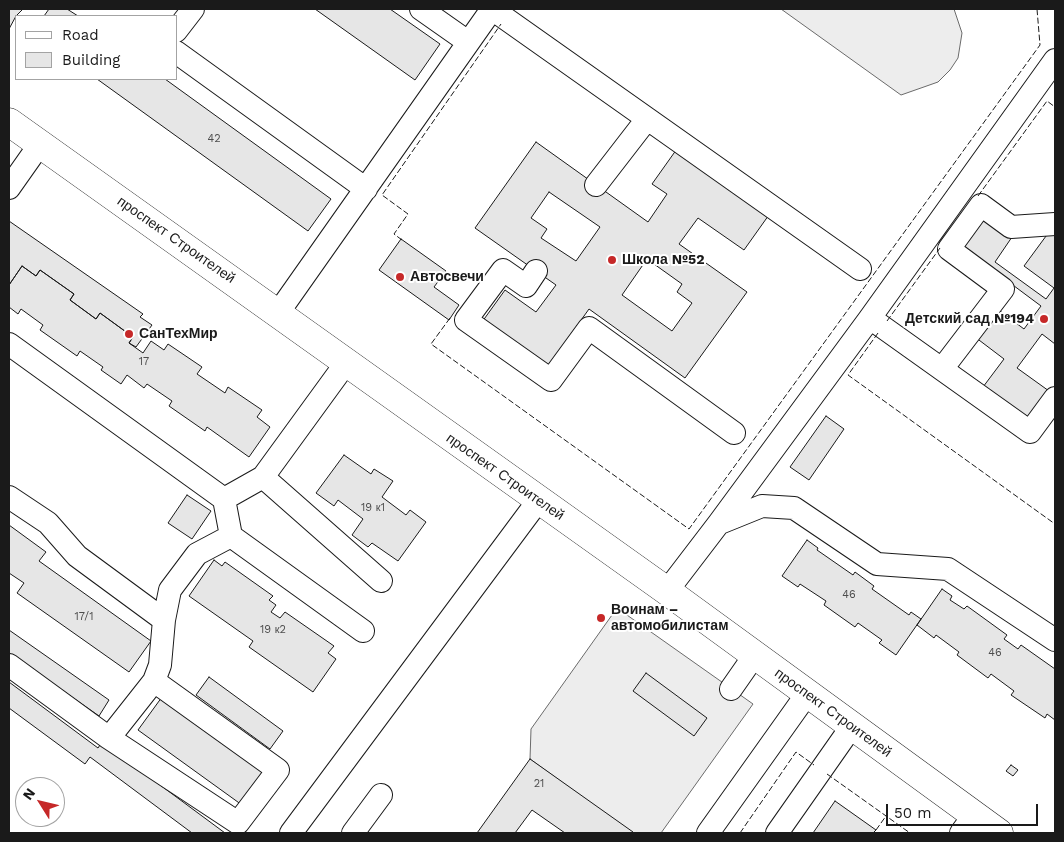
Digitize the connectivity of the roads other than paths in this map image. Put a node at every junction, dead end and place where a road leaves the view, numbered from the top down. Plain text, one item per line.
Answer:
1 (193, 9) edge
2 (421, 9) edge
3 (492, 9) edge
4 (178, 28) edge
5 (468, 42) junction
6 (178, 53) edge
7 (1055, 60) edge
8 (646, 119) junction
9 (9, 122) edge
10 (40, 144) junction
11 (596, 185) dead end
12 (9, 188) edge
13 (366, 189) junction
14 (1055, 224) edge
15 (860, 269) dead end
16 (536, 271) dead end
17 (278, 313) junction
18 (870, 318) junction
19 (9, 344) edge
20 (346, 363) junction
21 (942, 369) junction
22 (1055, 398) edge
23 (734, 434) dead end
24 (263, 477) junction
25 (9, 497) edge
26 (224, 499) junction
27 (538, 500) junction
28 (719, 523) junction
29 (231, 536) junction
30 (381, 581) dead end
31 (667, 591) junction
32 (164, 620) junction
33 (363, 631) dead end
34 (1055, 640) edge
35 (754, 656) junction
36 (9, 665) edge
37 (154, 681) junction
38 (731, 689) dead end
39 (807, 694) junction
40 (852, 726) junction
41 (108, 738) junction
42 (382, 795) dead end
43 (967, 824) edge
44 (294, 829) edge
45 (353, 833) edge
46 (708, 833) edge
47 (777, 833) edge
48 (999, 833) edge

1 - 4 street
2 - 5 street
3 - 5 street
3 - 8 street
5 - 13 street
6 - 13 street
7 - 18 street
8 - 11 street
8 - 15 street
9 - 10 main road, проспект Строителей
10 - 12 street
10 - 17 main road, проспект Строителей
13 - 17 street
14 - 21 street
16 - 23 street
17 - 20 main road, проспект Строителей
18 - 21 street
18 - 28 street
19 - 26 street
20 - 24 street
20 - 27 main road, проспект Строителей
21 - 22 street
24 - 26 street
24 - 30 street
25 - 32 street
26 - 29 street
27 - 31 main road, проспект Строителей
27 - 44 street
28 - 31 street
28 - 34 street
29 - 32 street
29 - 33 street
31 - 35 main road, проспект Строителей
32 - 37 street
35 - 38 street
35 - 39 main road, проспект Строителей
36 - 41 street
37 - 41 street
37 - 41 street
39 - 40 main road, проспект Строителей
39 - 46 street
40 - 43 main road, проспект Строителей
40 - 47 street
42 - 45 street
43 - 48 main road, проспект Строителей

